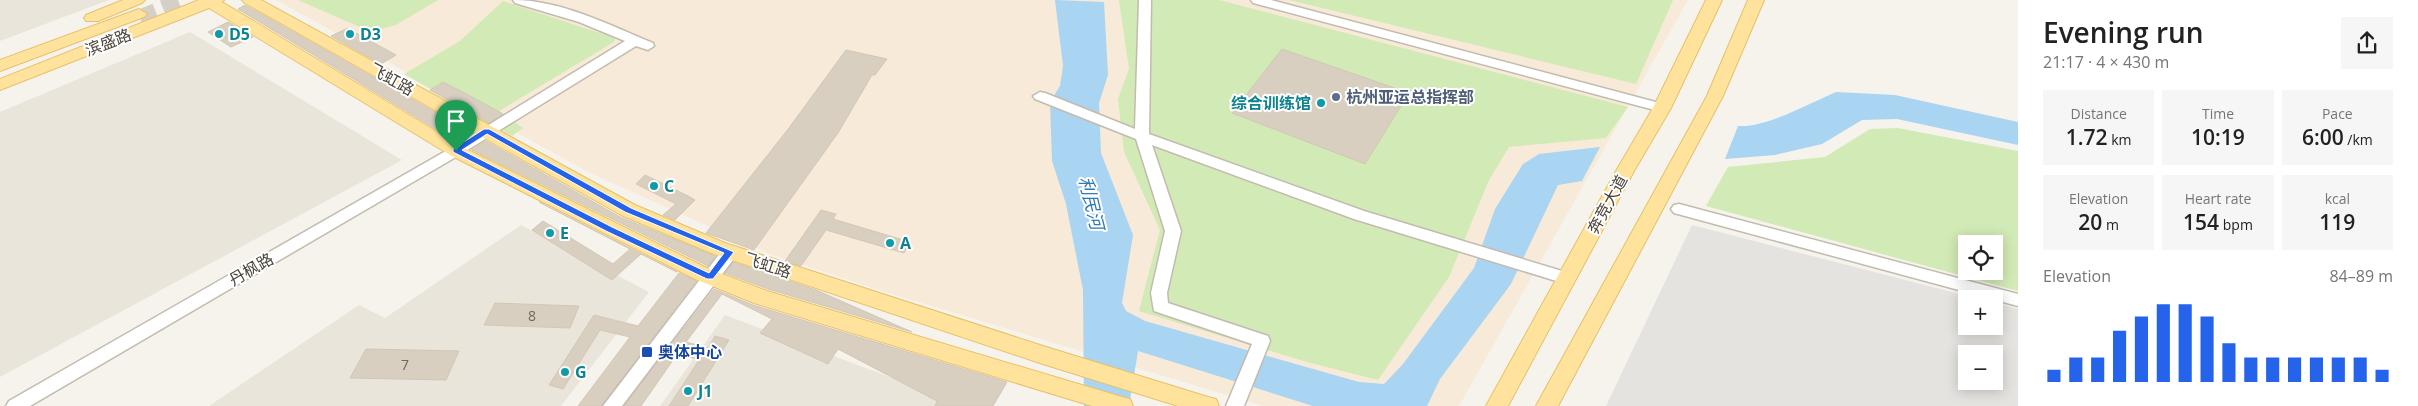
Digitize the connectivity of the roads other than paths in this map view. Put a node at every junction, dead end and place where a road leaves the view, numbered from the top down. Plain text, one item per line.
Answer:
1 (250, 0) edge
2 (519, 0) edge
3 (1145, 0) edge
4 (1257, 0) edge
5 (1714, 0) edge
6 (1756, 0) edge
7 (211, 1) edge
8 (138, 11) edge
9 (634, 41) junction
10 (648, 46) dead end
11 (0, 53) edge
12 (0, 66) edge
13 (0, 73) edge
14 (0, 84) edge
15 (1040, 96) dead end
16 (1662, 108) junction
17 (487, 131) junction
18 (1142, 137) junction
19 (456, 151) junction
20 (1679, 209) dead end
21 (730, 252) junction
22 (710, 277) junction
23 (1566, 278) junction
24 (2018, 300) edge
25 (1140, 385) joint
26 (1238, 400) edge
27 (16, 406) edge
28 (612, 406) edge
29 (1122, 406) edge
30 (1208, 406) edge
31 (1497, 406) edge
32 (1547, 406) edge

1 - 17 main road, 飞虹路
2 - 9 street
3 - 18 street
4 - 16 street
5 - 16 main road, 奔竞大道
6 - 32 main road
7 - 14 main road, 滨盛路
7 - 19 main road, 飞虹路
8 - 11 main road, 滨盛路
8 - 12 main road
8 - 13 main road
9 - 10 street
9 - 17 street, 丹枫路
15 - 18 street
16 - 23 main road, 奔竞大道
17 - 19 street, 丹枫路
17 - 21 main road, 飞虹路
18 - 23 street
18 - 26 street
19 - 22 main road, 飞虹路
19 - 27 street, 丹枫路
20 - 24 street
21 - 22 street
21 - 25 main road, 飞虹路
22 - 28 street
22 - 29 main road, 飞虹路
23 - 31 main road, 奔竞大道
25 - 30 main road, 飞虹路

